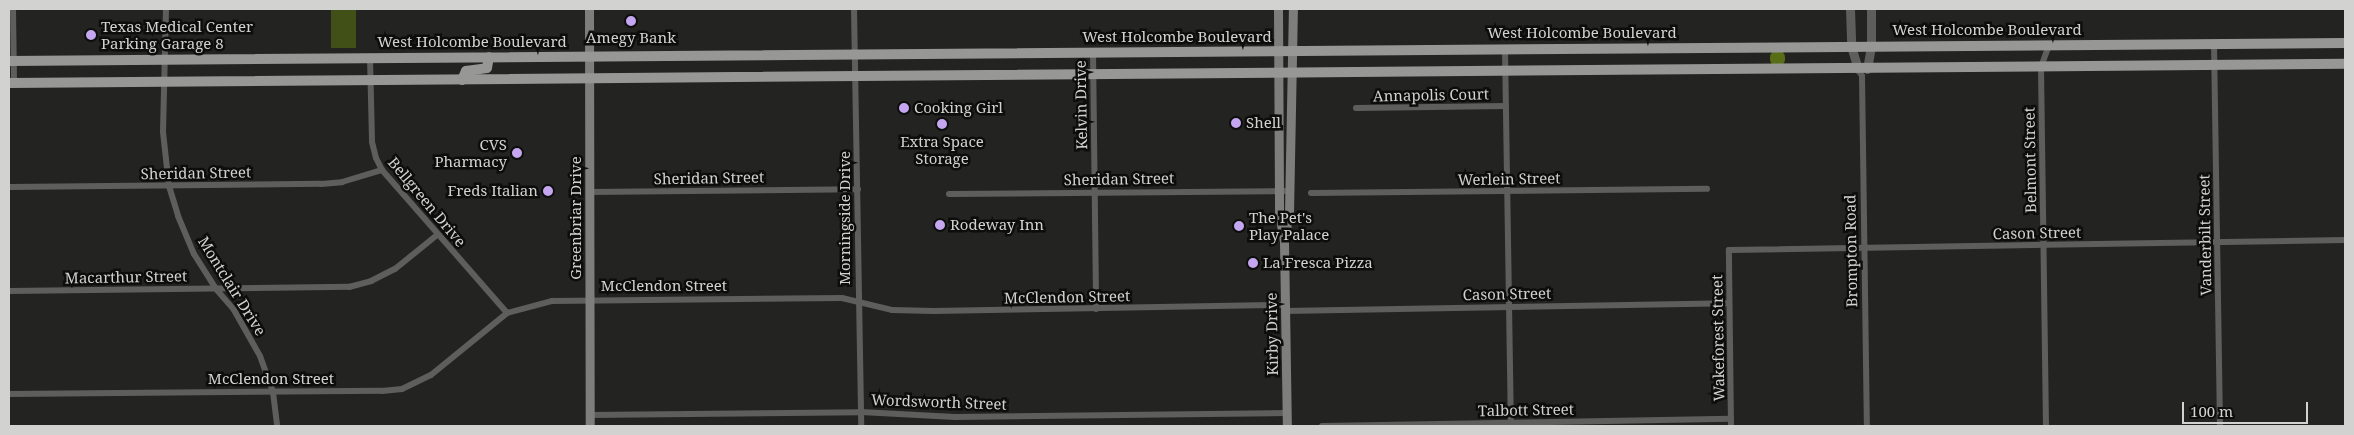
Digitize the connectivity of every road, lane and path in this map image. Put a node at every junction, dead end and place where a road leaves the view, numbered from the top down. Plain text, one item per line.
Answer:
1 (13, 9) edge
2 (166, 9) edge
3 (589, 9) edge
4 (854, 9) edge
5 (1278, 9) edge
6 (1293, 9) edge
7 (1850, 9) edge
8 (1871, 9) edge
9 (2345, 43) edge
10 (2214, 44) junction
11 (2049, 45) junction
12 (1851, 46) junction
13 (1871, 46) junction
14 (1506, 49) junction
15 (1279, 51) junction
16 (1293, 51) junction
17 (1093, 52) junction
18 (855, 54) junction
19 (489, 57) junction
20 (589, 57) junction
21 (370, 58) junction
22 (166, 60) junction
23 (11, 61) edge
24 (2345, 64) edge
25 (2214, 65) junction
26 (2041, 67) junction
27 (1505, 71) junction
28 (1862, 71) junction
29 (1279, 74) junction
30 (1292, 74) junction
31 (1094, 75) junction
32 (856, 76) junction
33 (589, 79) junction
34 (371, 80) junction
35 (462, 80) junction
36 (165, 82) junction
37 (11, 83) edge
38 (1506, 106) junction
39 (1356, 108) dead end
40 (382, 170) junction
41 (169, 186) junction
42 (9, 187) edge
43 (858, 189) junction
44 (1707, 189) dead end
45 (1279, 190) junction
46 (1290, 191) junction
47 (590, 192) junction
48 (1095, 192) junction
49 (1507, 192) junction
50 (1311, 193) dead end
51 (949, 194) dead end
52 (437, 235) junction
53 (2345, 240) edge
54 (1284, 242) junction
55 (2218, 243) junction
56 (2044, 246) junction
57 (1865, 248) junction
58 (1729, 250) joint
59 (216, 289) junction
60 (9, 291) edge
61 (590, 299) junction
62 (858, 301) junction
63 (1730, 303) junction
64 (1509, 307) junction
65 (1285, 308) junction
66 (1096, 309) junction
67 (507, 313) junction
68 (273, 392) junction
69 (9, 394) edge
70 (861, 412) junction
71 (1286, 413) junction
72 (590, 415) junction
73 (1731, 423) edge
74 (1511, 424) edge
75 (277, 426) edge
76 (590, 426) edge
77 (861, 426) edge
78 (1287, 426) edge
79 (1322, 426) edge
80 (1867, 426) edge
81 (2046, 426) edge
82 (2220, 426) edge

1 - 23 street
2 - 22 street, Montclair Drive
3 - 20 main road, Greenbriar Drive
4 - 18 street, Morningside Drive
5 - 15 main road, Kirby Drive
6 - 16 main road, Kirby Drive
7 - 12 street, Brompton Road
8 - 13 street, Brompton Road
9 - 10 main road, West Holcombe Boulevard
10 - 11 main road, West Holcombe Boulevard
10 - 25 street, Vanderbilt Street
11 - 13 main road, West Holcombe Boulevard
11 - 26 street, Belmont Street
12 - 13 main road, West Holcombe Boulevard
12 - 14 main road, West Holcombe Boulevard
12 - 28 street, Brompton Road
13 - 28 street, Brompton Road
14 - 16 main road, West Holcombe Boulevard
14 - 27 street
15 - 16 main road, West Holcombe Boulevard
15 - 17 main road, West Holcombe Boulevard
15 - 29 main road, Kirby Drive
16 - 30 main road, Kirby Drive
17 - 18 main road, West Holcombe Boulevard
17 - 31 street, Kelvin Drive
18 - 20 main road, West Holcombe Boulevard
18 - 32 street, Morningside Drive
19 - 20 main road, West Holcombe Boulevard
19 - 21 main road, West Holcombe Boulevard
19 - 35 main road
20 - 33 main road, Greenbriar Drive
21 - 22 main road, West Holcombe Boulevard
21 - 34 street, Bellgreen Drive
22 - 23 main road, West Holcombe Boulevard
22 - 36 street, Montclair Drive
23 - 37 street
24 - 25 main road
25 - 26 main road
25 - 55 street, Vanderbilt Street
26 - 28 main road
26 - 56 street, Belmont Street
27 - 28 main road
27 - 30 main road
27 - 38 street
28 - 57 street, Brompton Road
29 - 30 main road
29 - 31 main road
29 - 45 main road, Kirby Drive
30 - 46 main road, Kirby Drive
31 - 32 main road
31 - 48 street, Kelvin Drive
32 - 33 main road
32 - 43 street, Morningside Drive
33 - 35 main road
33 - 47 main road, Greenbriar Drive
34 - 35 main road
34 - 36 main road
34 - 40 street, Bellgreen Drive
36 - 37 main road
36 - 41 street, Montclair Drive
38 - 39 street, Annapolis Court
38 - 49 street
40 - 41 street, Sheridan Street
40 - 52 street, Bellgreen Drive
41 - 42 street, Sheridan Street
41 - 59 street, Montclair Drive
43 - 47 street, Sheridan Street
43 - 62 street, Morningside Drive
44 - 49 street, Werlein Street
45 - 46 street, Sheridan Street
45 - 48 street, Sheridan Street
45 - 54 main road, Kirby Drive
46 - 54 main road, Kirby Drive
47 - 61 main road, Greenbriar Drive
48 - 51 street, Sheridan Street
48 - 66 street, Kelvin Drive
49 - 50 street, Werlein Street
49 - 64 street
52 - 59 street, Macarthur Street
52 - 67 street, Bellgreen Drive
53 - 55 street, Cason Street
54 - 65 main road, Kirby Drive
55 - 56 street, Cason Street
55 - 82 street, Vanderbilt Street
56 - 57 street, Cason Street
56 - 81 street, Belmont Street
57 - 58 street, Cason Street
57 - 80 street, Brompton Road
58 - 63 street, Wakeforest Street
59 - 60 street, Macarthur Street
59 - 68 street, Montclair Drive
61 - 62 street, McClendon Street
61 - 67 street, McClendon Street
61 - 72 main road, Greenbriar Drive
62 - 66 street, McClendon Street
62 - 70 street, Morningside Drive
63 - 64 street, Cason Street
63 - 73 street, Wakeforest Street
64 - 65 street, Cason Street
64 - 74 street
65 - 66 street, McClendon Street
65 - 71 main road, Kirby Drive
67 - 68 street, McClendon Street
68 - 69 street, McClendon Street
68 - 75 street, Montclair Drive
70 - 71 street, Wordsworth Street
70 - 72 street, Wordsworth Street
70 - 77 street, Morningside Drive
71 - 78 main road, Kirby Drive
72 - 76 main road, Greenbriar Drive
73 - 74 street, Talbott Street
74 - 79 street, Talbott Street

